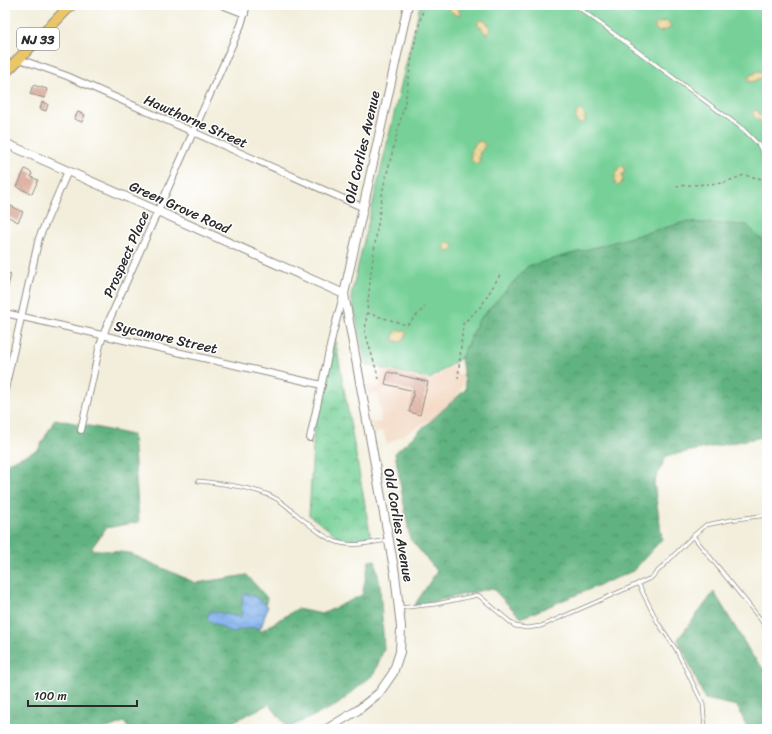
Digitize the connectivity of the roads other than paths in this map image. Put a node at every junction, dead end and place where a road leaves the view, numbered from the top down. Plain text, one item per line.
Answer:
1 (71, 5) edge
2 (222, 5) edge
3 (247, 5) edge
4 (408, 5) edge
5 (575, 5) edge
6 (245, 14) junction
7 (18, 59) junction
8 (5, 73) edge
9 (193, 132) junction
10 (5, 144) edge
11 (767, 160) edge
12 (68, 171) junction
13 (362, 207) junction
14 (158, 211) junction
15 (344, 294) junction
16 (5, 314) edge
17 (21, 317) junction
18 (104, 336) junction
19 (322, 384) junction
20 (5, 389) edge
21 (81, 430) dead end
22 (310, 438) dead end
23 (198, 481) dead end
24 (767, 515) edge
25 (693, 536) junction
26 (390, 540) junction
27 (638, 583) junction
28 (399, 608) junction
29 (767, 631) edge
30 (327, 729) edge
31 (705, 729) edge

1 - 7 highway, NJ 33
2 - 6 street
3 - 6 street, Prospect Place
4 - 13 street, Old Corlies Avenue
5 - 11 lane
6 - 9 street, Prospect Place
7 - 8 highway, NJ 33
7 - 9 street, Hawthorne Street
9 - 13 street, Hawthorne Street
9 - 14 street, Prospect Place
10 - 12 street, Green Grove Road
12 - 14 street, Green Grove Road
12 - 17 street
13 - 15 street, Old Corlies Avenue
14 - 15 street, Green Grove Road
14 - 18 street, Prospect Place
15 - 19 street, Old Corlies Avenue
15 - 26 street, Old Corlies Avenue
16 - 17 street, Sycamore Street
17 - 18 street, Sycamore Street
17 - 20 street
18 - 19 street, Sycamore Street
18 - 21 street, Prospect Place
19 - 22 street, Old Corlies Avenue
23 - 26 lane
24 - 25 lane
25 - 27 lane
25 - 29 lane
26 - 28 street, Old Corlies Avenue
27 - 28 lane
27 - 31 lane
28 - 30 street, Old Corlies Avenue

